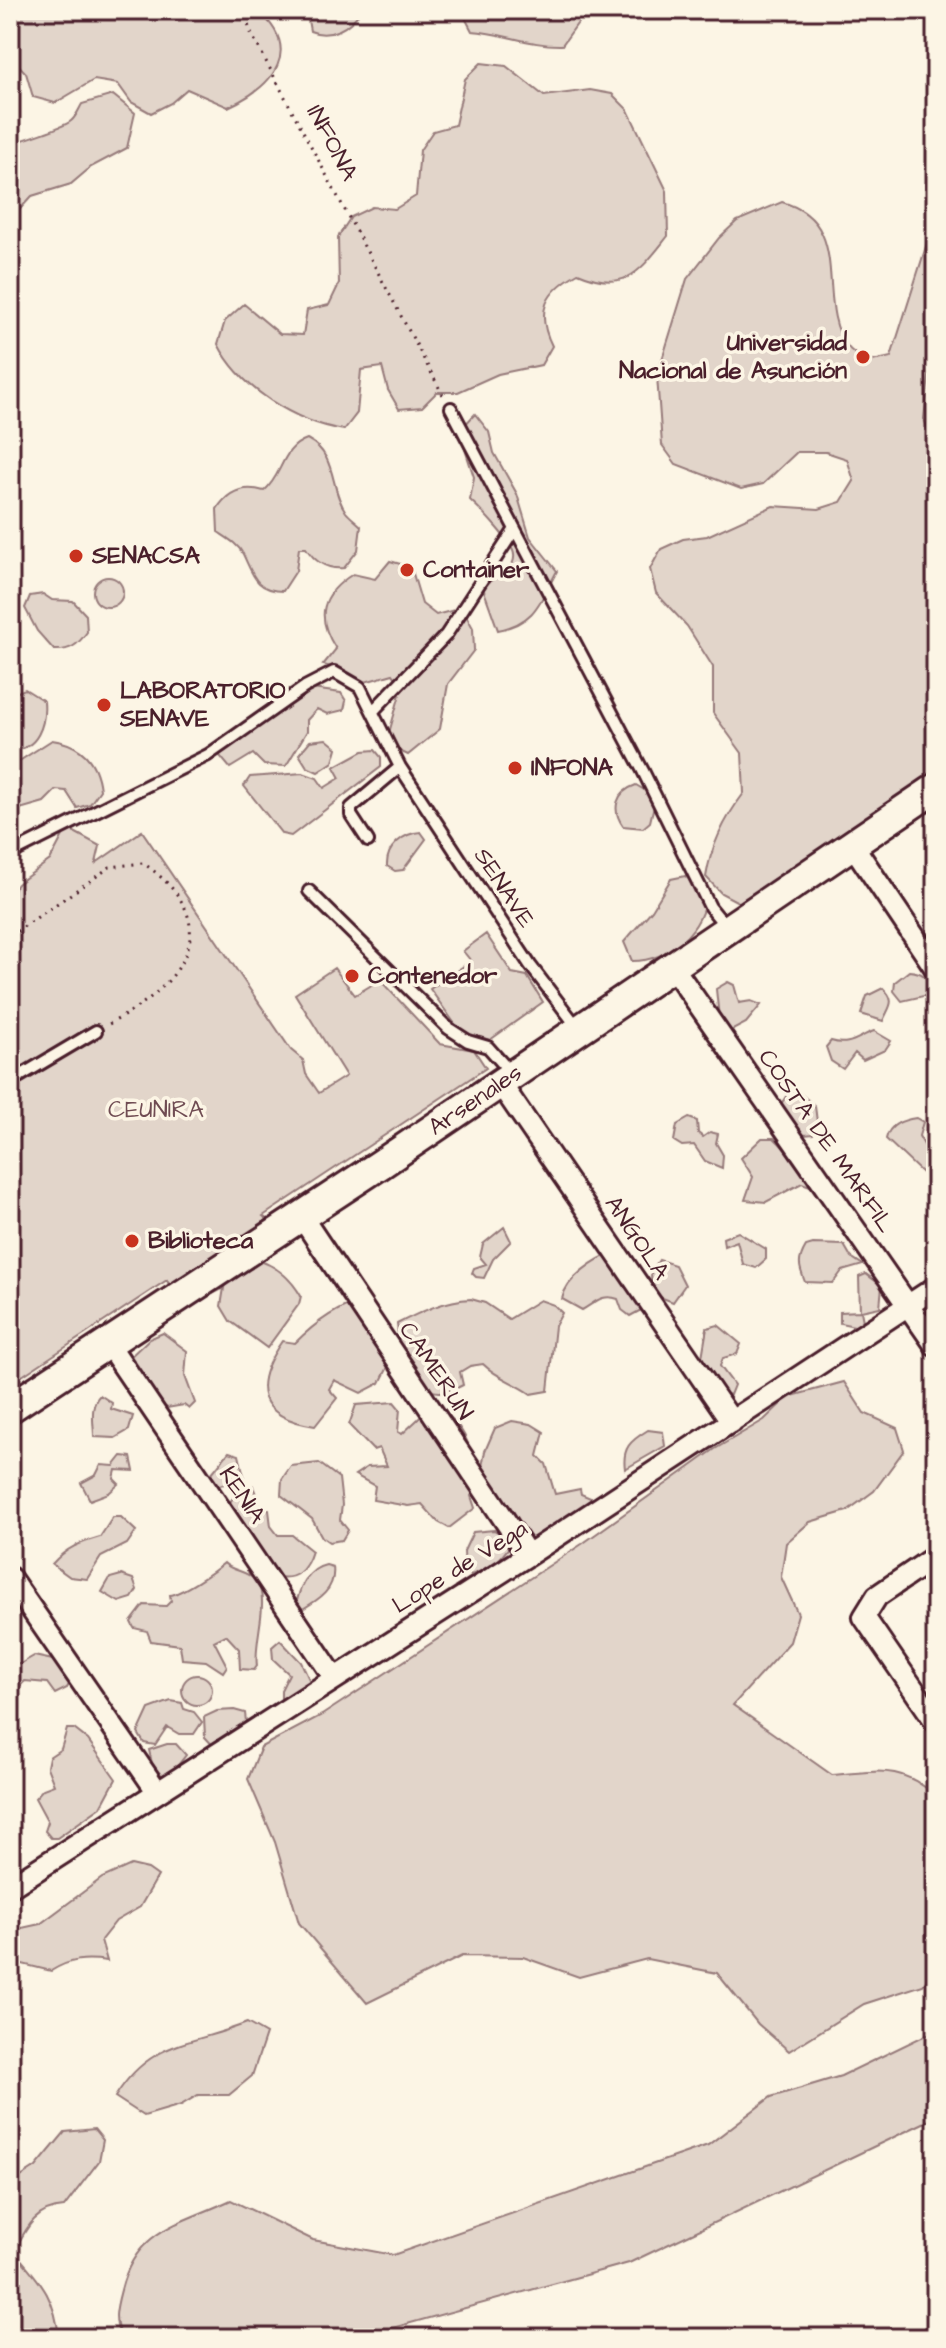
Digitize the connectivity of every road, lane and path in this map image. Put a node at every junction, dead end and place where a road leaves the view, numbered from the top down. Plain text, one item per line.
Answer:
1 (243, 10) edge
2 (451, 408) joint
3 (515, 529) junction
4 (374, 710) junction
5 (400, 767) junction
6 (936, 788) edge
7 (368, 841) dead end
8 (852, 844) junction
9 (10, 854) edge
10 (309, 891) dead end
11 (727, 928) junction
12 (10, 936) edge
13 (672, 966) junction
14 (936, 969) edge
15 (578, 1028) junction
16 (96, 1031) joint
17 (506, 1079) junction
18 (10, 1082) edge
19 (301, 1216) junction
20 (936, 1287) edge
21 (909, 1304) junction
22 (107, 1342) junction
23 (936, 1346) edge
24 (10, 1408) edge
25 (732, 1422) junction
26 (528, 1555) junction
27 (936, 1556) edge
28 (10, 1578) edge
29 (334, 1677) junction
30 (936, 1722) edge
31 (157, 1791) junction
32 (10, 1887) edge

1 - 2 path, INFONA
2 - 3 lane
3 - 4 lane
3 - 11 lane
4 - 5 lane, SENAVE
4 - 9 lane, SENAVE
5 - 7 lane
5 - 15 lane, SENAVE
6 - 8 main road, Arsenales
8 - 11 main road, Arsenales
8 - 14 street
10 - 17 lane
11 - 13 main road, Arsenales
12 - 16 path
13 - 15 main road, Arsenales
13 - 21 street, COSTA DE MARFIL
15 - 17 main road, Arsenales
16 - 18 lane
17 - 19 main road, Arsenales
17 - 25 street, ANGOLA
19 - 22 main road, Arsenales
19 - 26 street, CAMERUN
20 - 21 street, Lope de Vega
21 - 23 street, COSTA DE MARFIL
21 - 25 street, Lope de Vega
22 - 24 main road, Arsenales
22 - 29 street, KENIA
25 - 26 street, Lope de Vega
26 - 29 street, Lope de Vega
27 - 30 street
28 - 31 street
29 - 31 street, Lope de Vega
31 - 32 street, Lope de Vega

